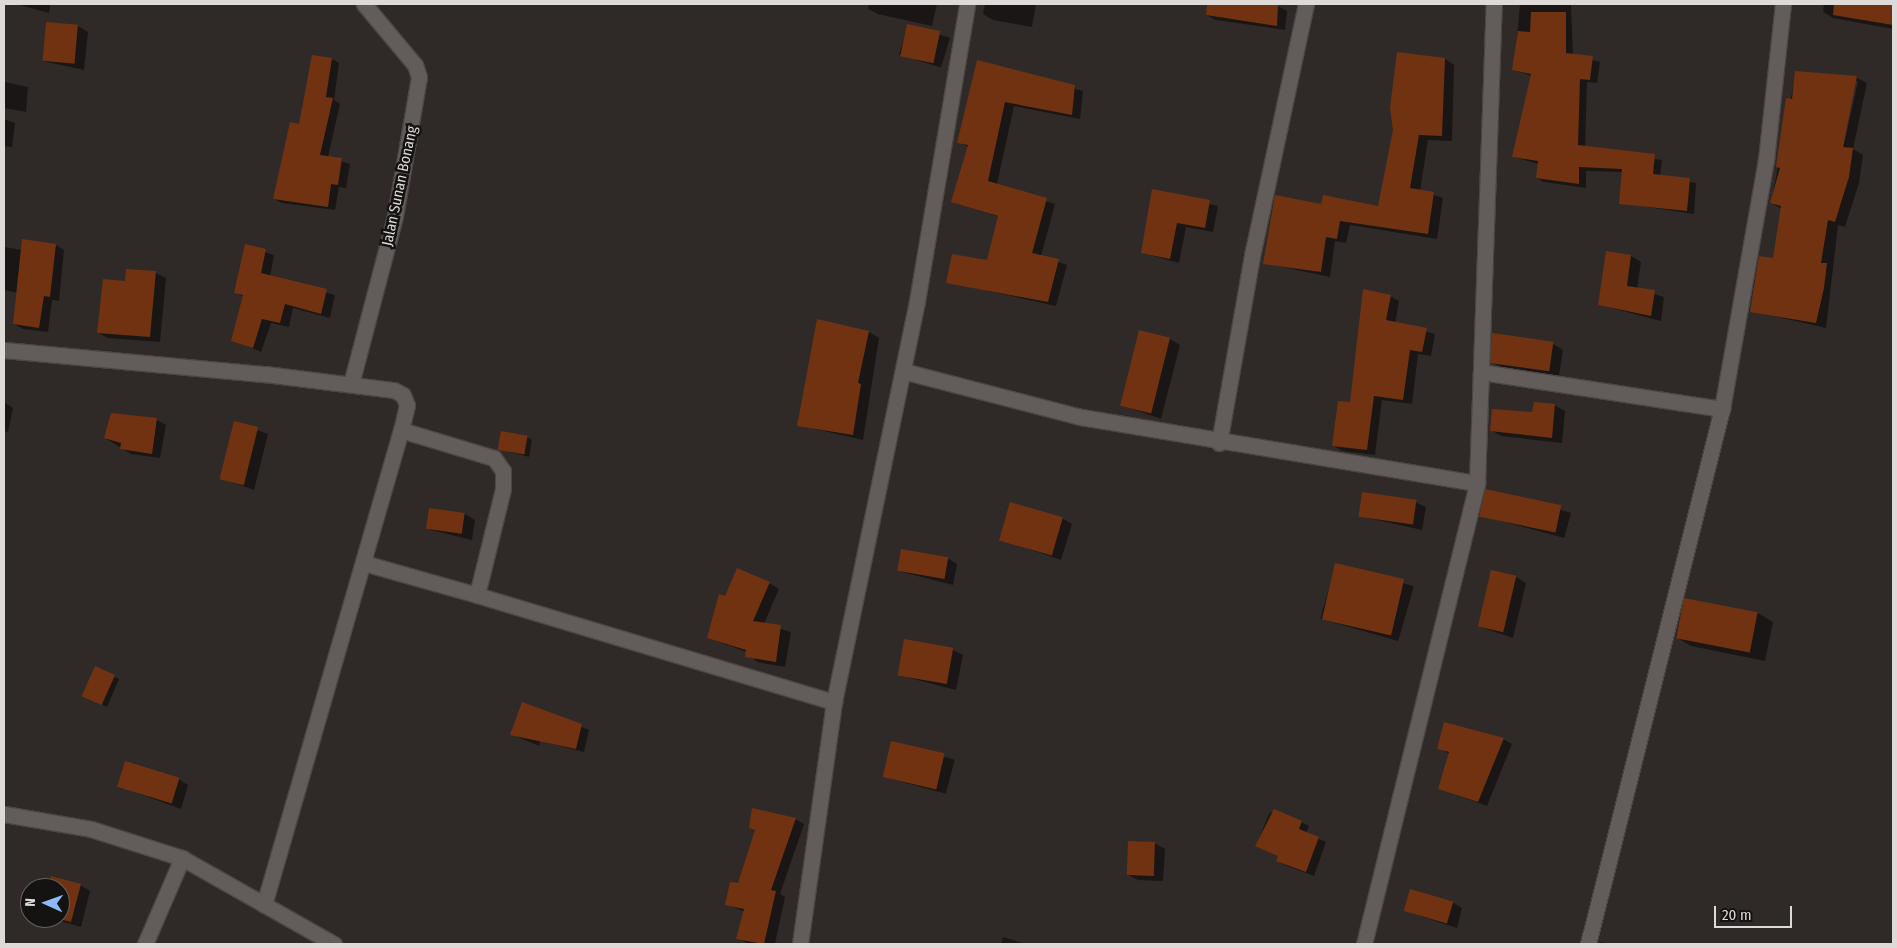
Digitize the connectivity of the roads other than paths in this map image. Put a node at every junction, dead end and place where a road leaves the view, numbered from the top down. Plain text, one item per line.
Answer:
1 (364, 4) edge
2 (967, 4) edge
3 (1306, 4) edge
4 (1494, 4) edge
5 (1783, 4) edge
6 (4, 350) edge
7 (903, 371) junction
8 (1481, 372) junction
9 (351, 384) junction
10 (1722, 410) junction
11 (401, 430) junction
12 (1219, 443) junction
13 (1477, 483) junction
14 (364, 563) junction
15 (477, 595) junction
16 (834, 702) junction
17 (4, 814) edge
18 (182, 858) junction
19 (264, 905) junction
20 (145, 944) edge
21 (334, 944) edge
22 (800, 944) edge
23 (1364, 944) edge
24 (1588, 944) edge

1 - 9 street, Jalan Sunan Bonang
2 - 7 street
3 - 12 street
4 - 8 street
5 - 10 street
6 - 9 street
7 - 12 street
7 - 16 street
8 - 10 street
8 - 13 street
9 - 11 street
10 - 24 street
11 - 14 street
11 - 15 street
12 - 13 street
13 - 23 street
14 - 15 street
14 - 19 street
15 - 16 street
16 - 22 street
17 - 18 street
18 - 19 street
18 - 20 street
19 - 21 street

